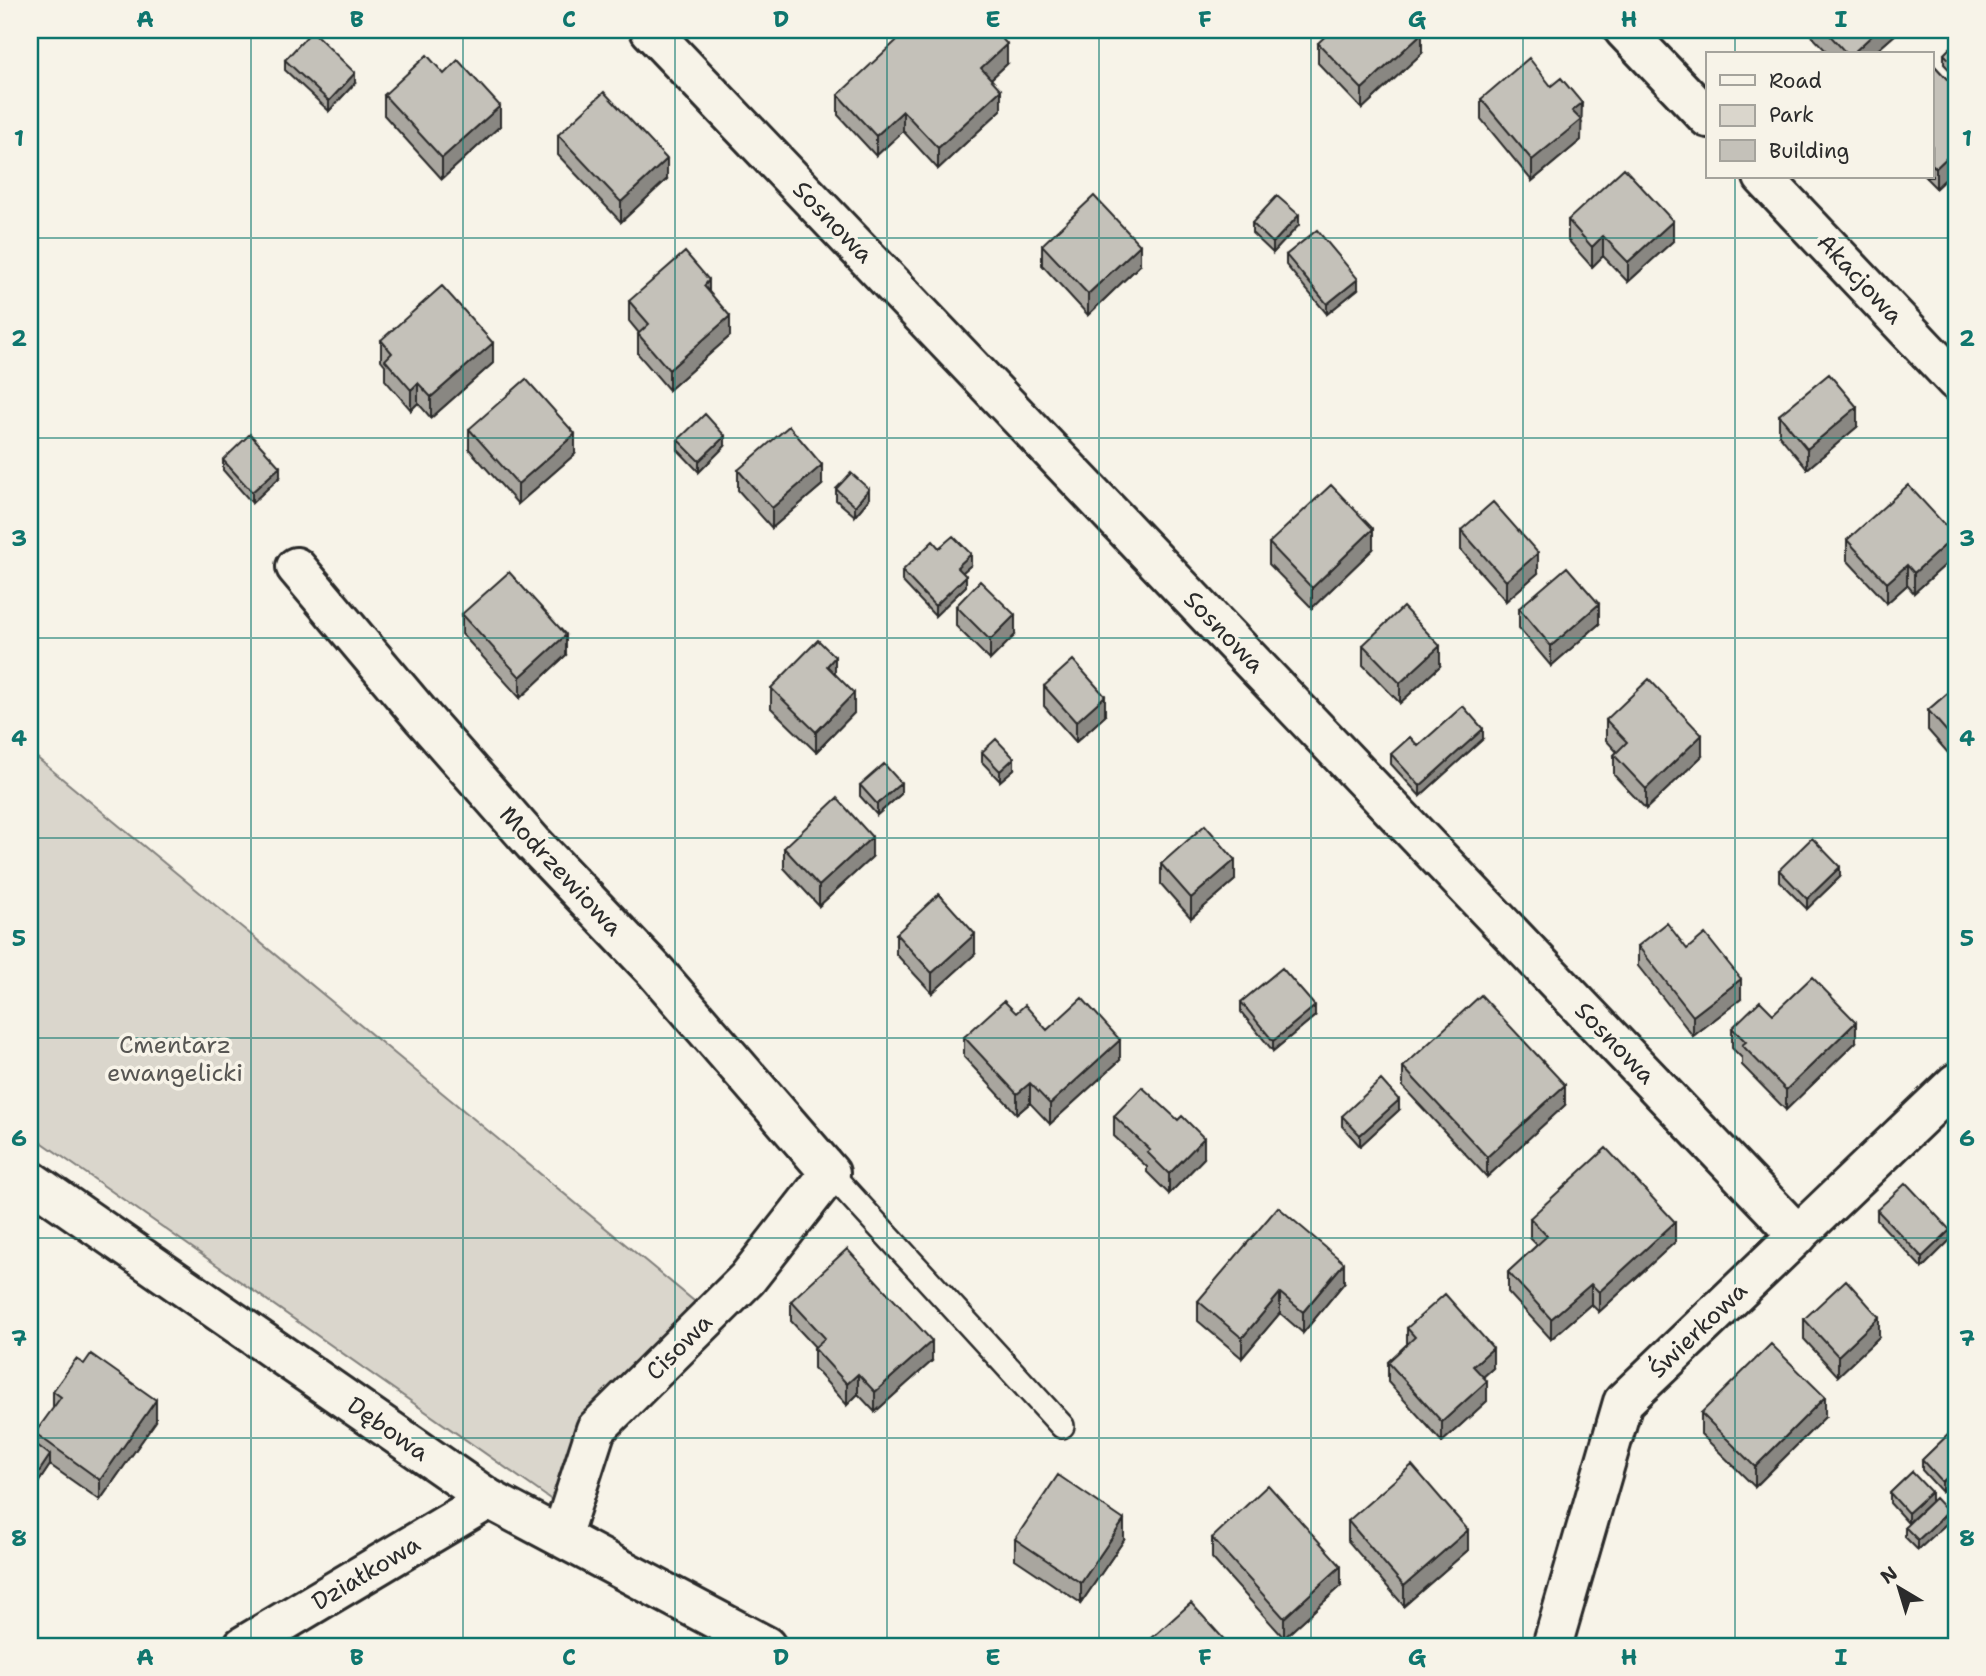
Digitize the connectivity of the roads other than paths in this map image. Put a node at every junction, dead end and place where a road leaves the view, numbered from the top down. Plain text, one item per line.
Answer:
1 (650, 30) edge
2 (1624, 30) edge
3 (1706, 116) edge
4 (1764, 178) edge
5 (1956, 381) edge
6 (296, 567) dead end
7 (1956, 1083) edge
8 (830, 1173) junction
9 (30, 1180) edge
10 (1798, 1235) junction
11 (1062, 1426) dead end
12 (489, 1499) junction
13 (561, 1537) junction
14 (243, 1646) edge
15 (766, 1646) edge
16 (1552, 1646) edge

1 - 10 street, Sosnowa
2 - 3 street
4 - 5 street, Akacjowa
6 - 8 street, Modrzewiowa
7 - 10 street, Świerkowa
8 - 11 lane
8 - 13 street, Cisowa
9 - 12 street, Dębowa
10 - 16 street, Świerkowa
12 - 13 street, Dębowa
12 - 14 street, Działkowa
13 - 15 street, Dębowa

